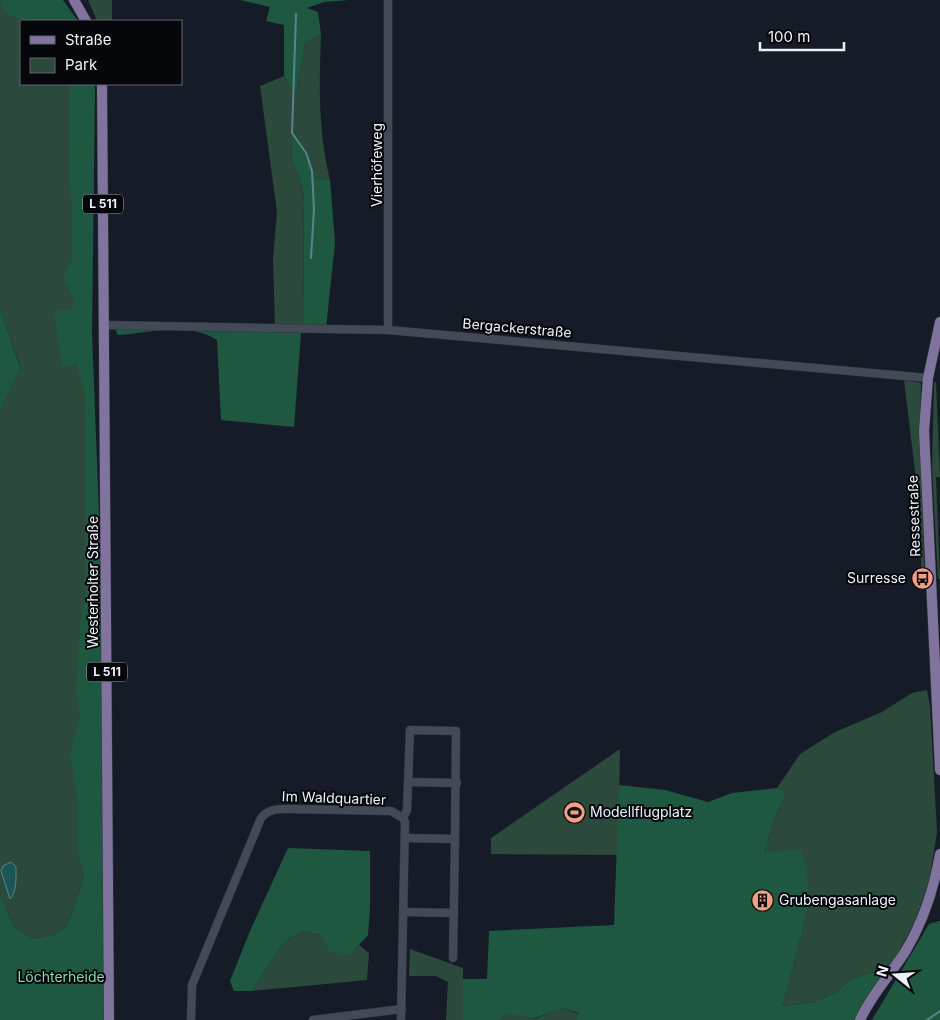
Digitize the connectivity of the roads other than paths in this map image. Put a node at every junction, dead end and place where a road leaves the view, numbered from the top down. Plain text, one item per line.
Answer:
1 (74, 0) edge
2 (388, 0) edge
3 (85, 20) edge
4 (102, 85) edge
5 (940, 322) edge
6 (103, 325) junction
7 (388, 330) junction
8 (928, 378) junction
9 (936, 584) edge
10 (940, 770) edge
11 (408, 782) junction
12 (457, 783) junction
13 (403, 818) junction
14 (406, 838) junction
15 (455, 839) junction
16 (940, 854) edge
17 (404, 912) junction
18 (454, 913) junction
19 (453, 958) dead end
20 (402, 1009) junction
21 (109, 1020) edge
22 (192, 1020) edge
23 (313, 1020) edge
24 (401, 1020) edge
25 (860, 1020) edge

1 - 3 main road
2 - 7 street, Vierhöfeweg
4 - 6 main road, L 511
5 - 8 main road, Ressestraße
6 - 7 street, Bergackerstraße
6 - 21 main road, Westerholter Straße / L 511
7 - 8 street, Bergackerstraße
8 - 9 main road, Ressestraße
9 - 10 main road, Ressestraße
11 - 12 street
11 - 12 street
11 - 13 street
12 - 15 street
13 - 14 street, Im Waldquartier
13 - 22 street, Im Waldquartier
14 - 15 street
14 - 17 street, Im Waldquartier
15 - 18 street
16 - 25 main road
17 - 18 street
17 - 20 street, Im Waldquartier
18 - 19 street
20 - 23 street
20 - 24 street, Im Waldquartier

